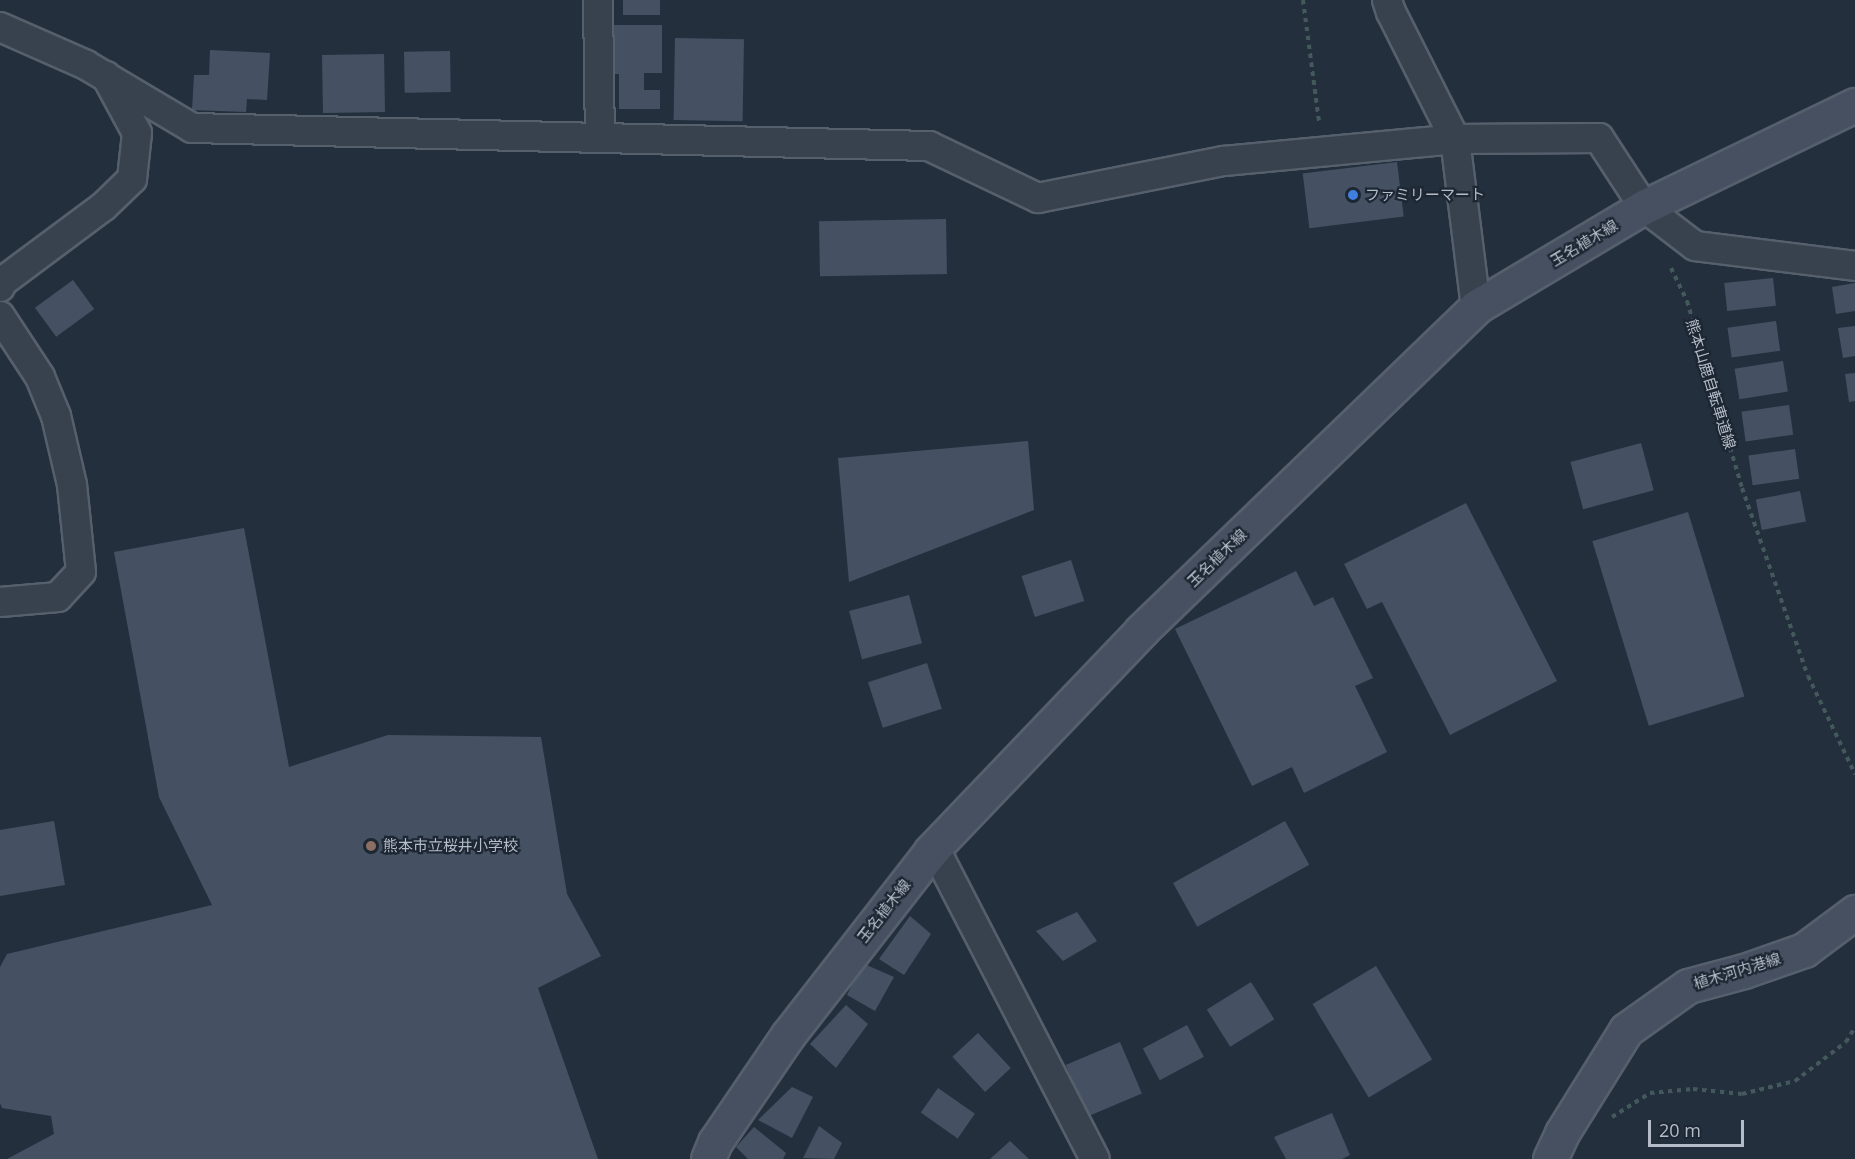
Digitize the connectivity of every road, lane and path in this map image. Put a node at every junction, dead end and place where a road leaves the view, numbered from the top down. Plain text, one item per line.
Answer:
1 (598, 0) edge
2 (1303, 0) edge
3 (1387, 0) edge
4 (0, 27) edge
5 (105, 75) junction
6 (1855, 105) edge
7 (600, 137) junction
8 (1455, 139) junction
9 (1323, 153) junction
10 (1644, 207) junction
11 (1668, 259) dead end
12 (1855, 266) edge
13 (0, 287) edge
14 (1476, 307) junction
15 (0, 316) edge
16 (0, 602) edge
17 (1855, 774) edge
18 (931, 851) junction
19 (1855, 912) edge
20 (1855, 1027) edge
21 (1606, 1125) dead end
22 (708, 1159) edge
23 (1095, 1159) edge
24 (1550, 1159) edge

1 - 7 street
2 - 9 path
3 - 8 street
4 - 5 street
5 - 7 street
5 - 13 street
6 - 10 main road, 玉名植木線
7 - 9 street
8 - 9 street
8 - 10 street
8 - 14 street
10 - 12 street
10 - 14 main road, 玉名植木線
11 - 17 path, 熊本山鹿自転車道線
14 - 18 main road, 玉名植木線
15 - 16 street
18 - 22 main road, 玉名植木線
18 - 23 street
19 - 24 main road, 植木河内港線
20 - 21 path

